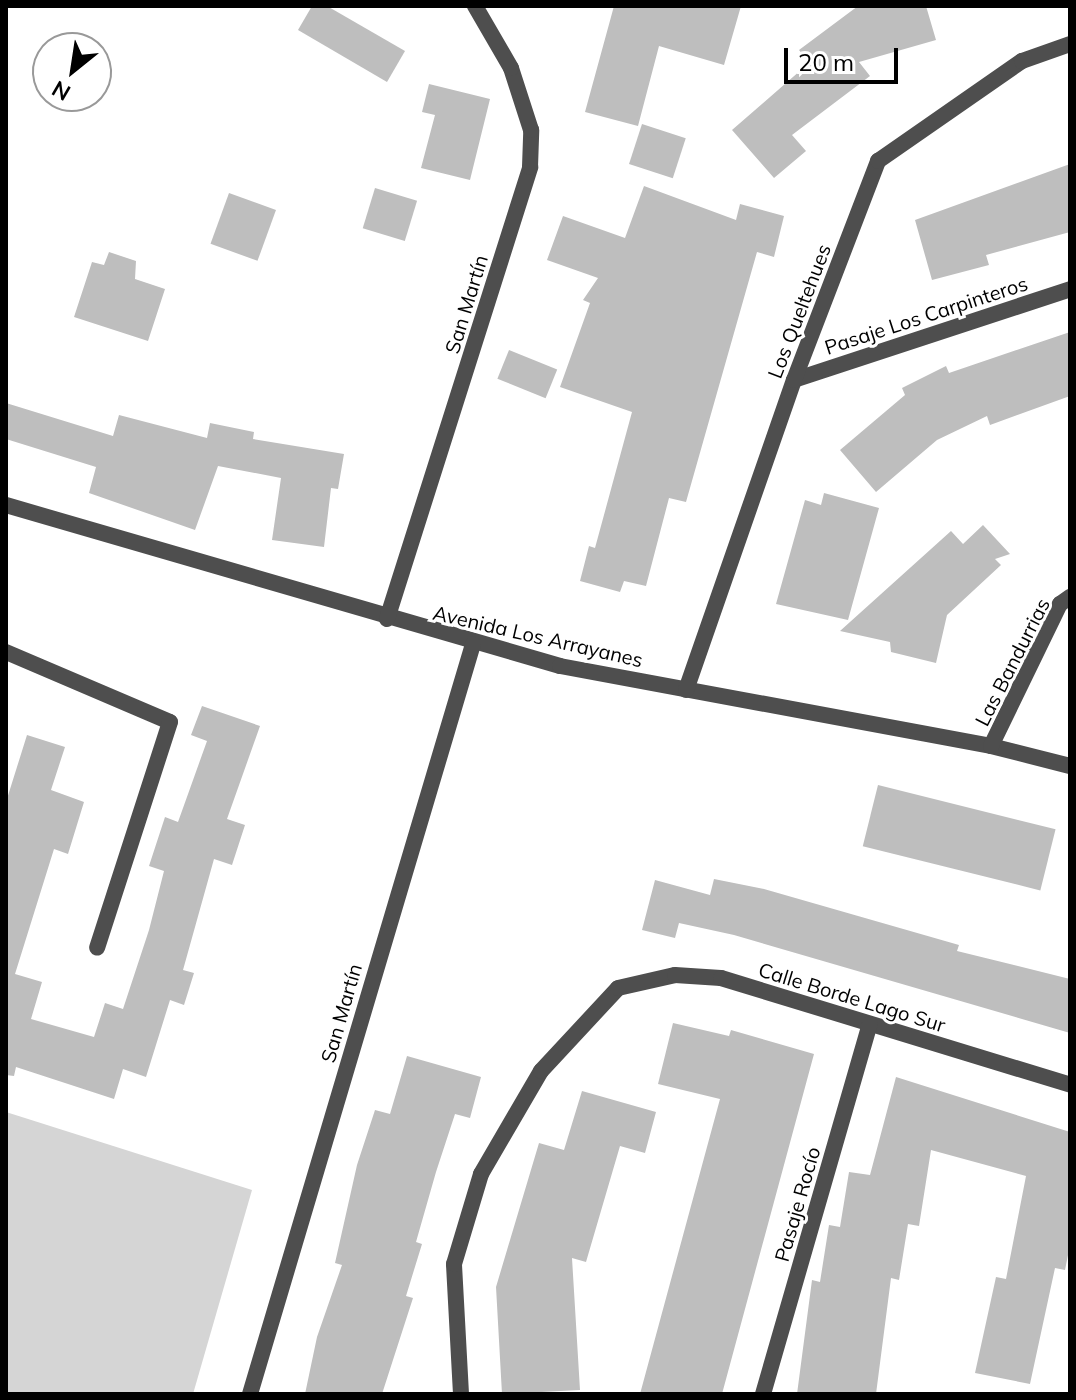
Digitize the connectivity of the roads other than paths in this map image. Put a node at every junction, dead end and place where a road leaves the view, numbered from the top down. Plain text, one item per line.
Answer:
1 (475, 6) edge
2 (1070, 44) edge
3 (1070, 289) edge
4 (794, 380) junction
5 (6, 505) edge
6 (1070, 597) edge
7 (387, 619) junction
8 (473, 644) junction
9 (6, 652) edge
10 (686, 690) junction
11 (991, 746) junction
12 (1070, 766) edge
13 (97, 948) dead end
14 (870, 1024) junction
15 (1070, 1085) edge
16 (250, 1394) edge
17 (461, 1394) edge
18 (763, 1394) edge

1 - 7 street, San Martín
2 - 4 street, Los Queltehues
3 - 4 street, Pasaje Los Carpinteros
4 - 10 street, Los Queltehues
5 - 7 street, Avenida Los Arrayanes
6 - 11 street, Las Bandurrias
7 - 8 street, Avenida Los Arrayanes
8 - 10 street, Avenida Los Arrayanes
8 - 16 street, San Martín
9 - 13 street
10 - 11 street, Avenida Los Arrayanes
11 - 12 street, Avenida Los Arrayanes
14 - 15 street, Calle Borde Lago Sur
14 - 17 street, Calle Borde Lago Sur
14 - 18 street, Pasaje Rocío

